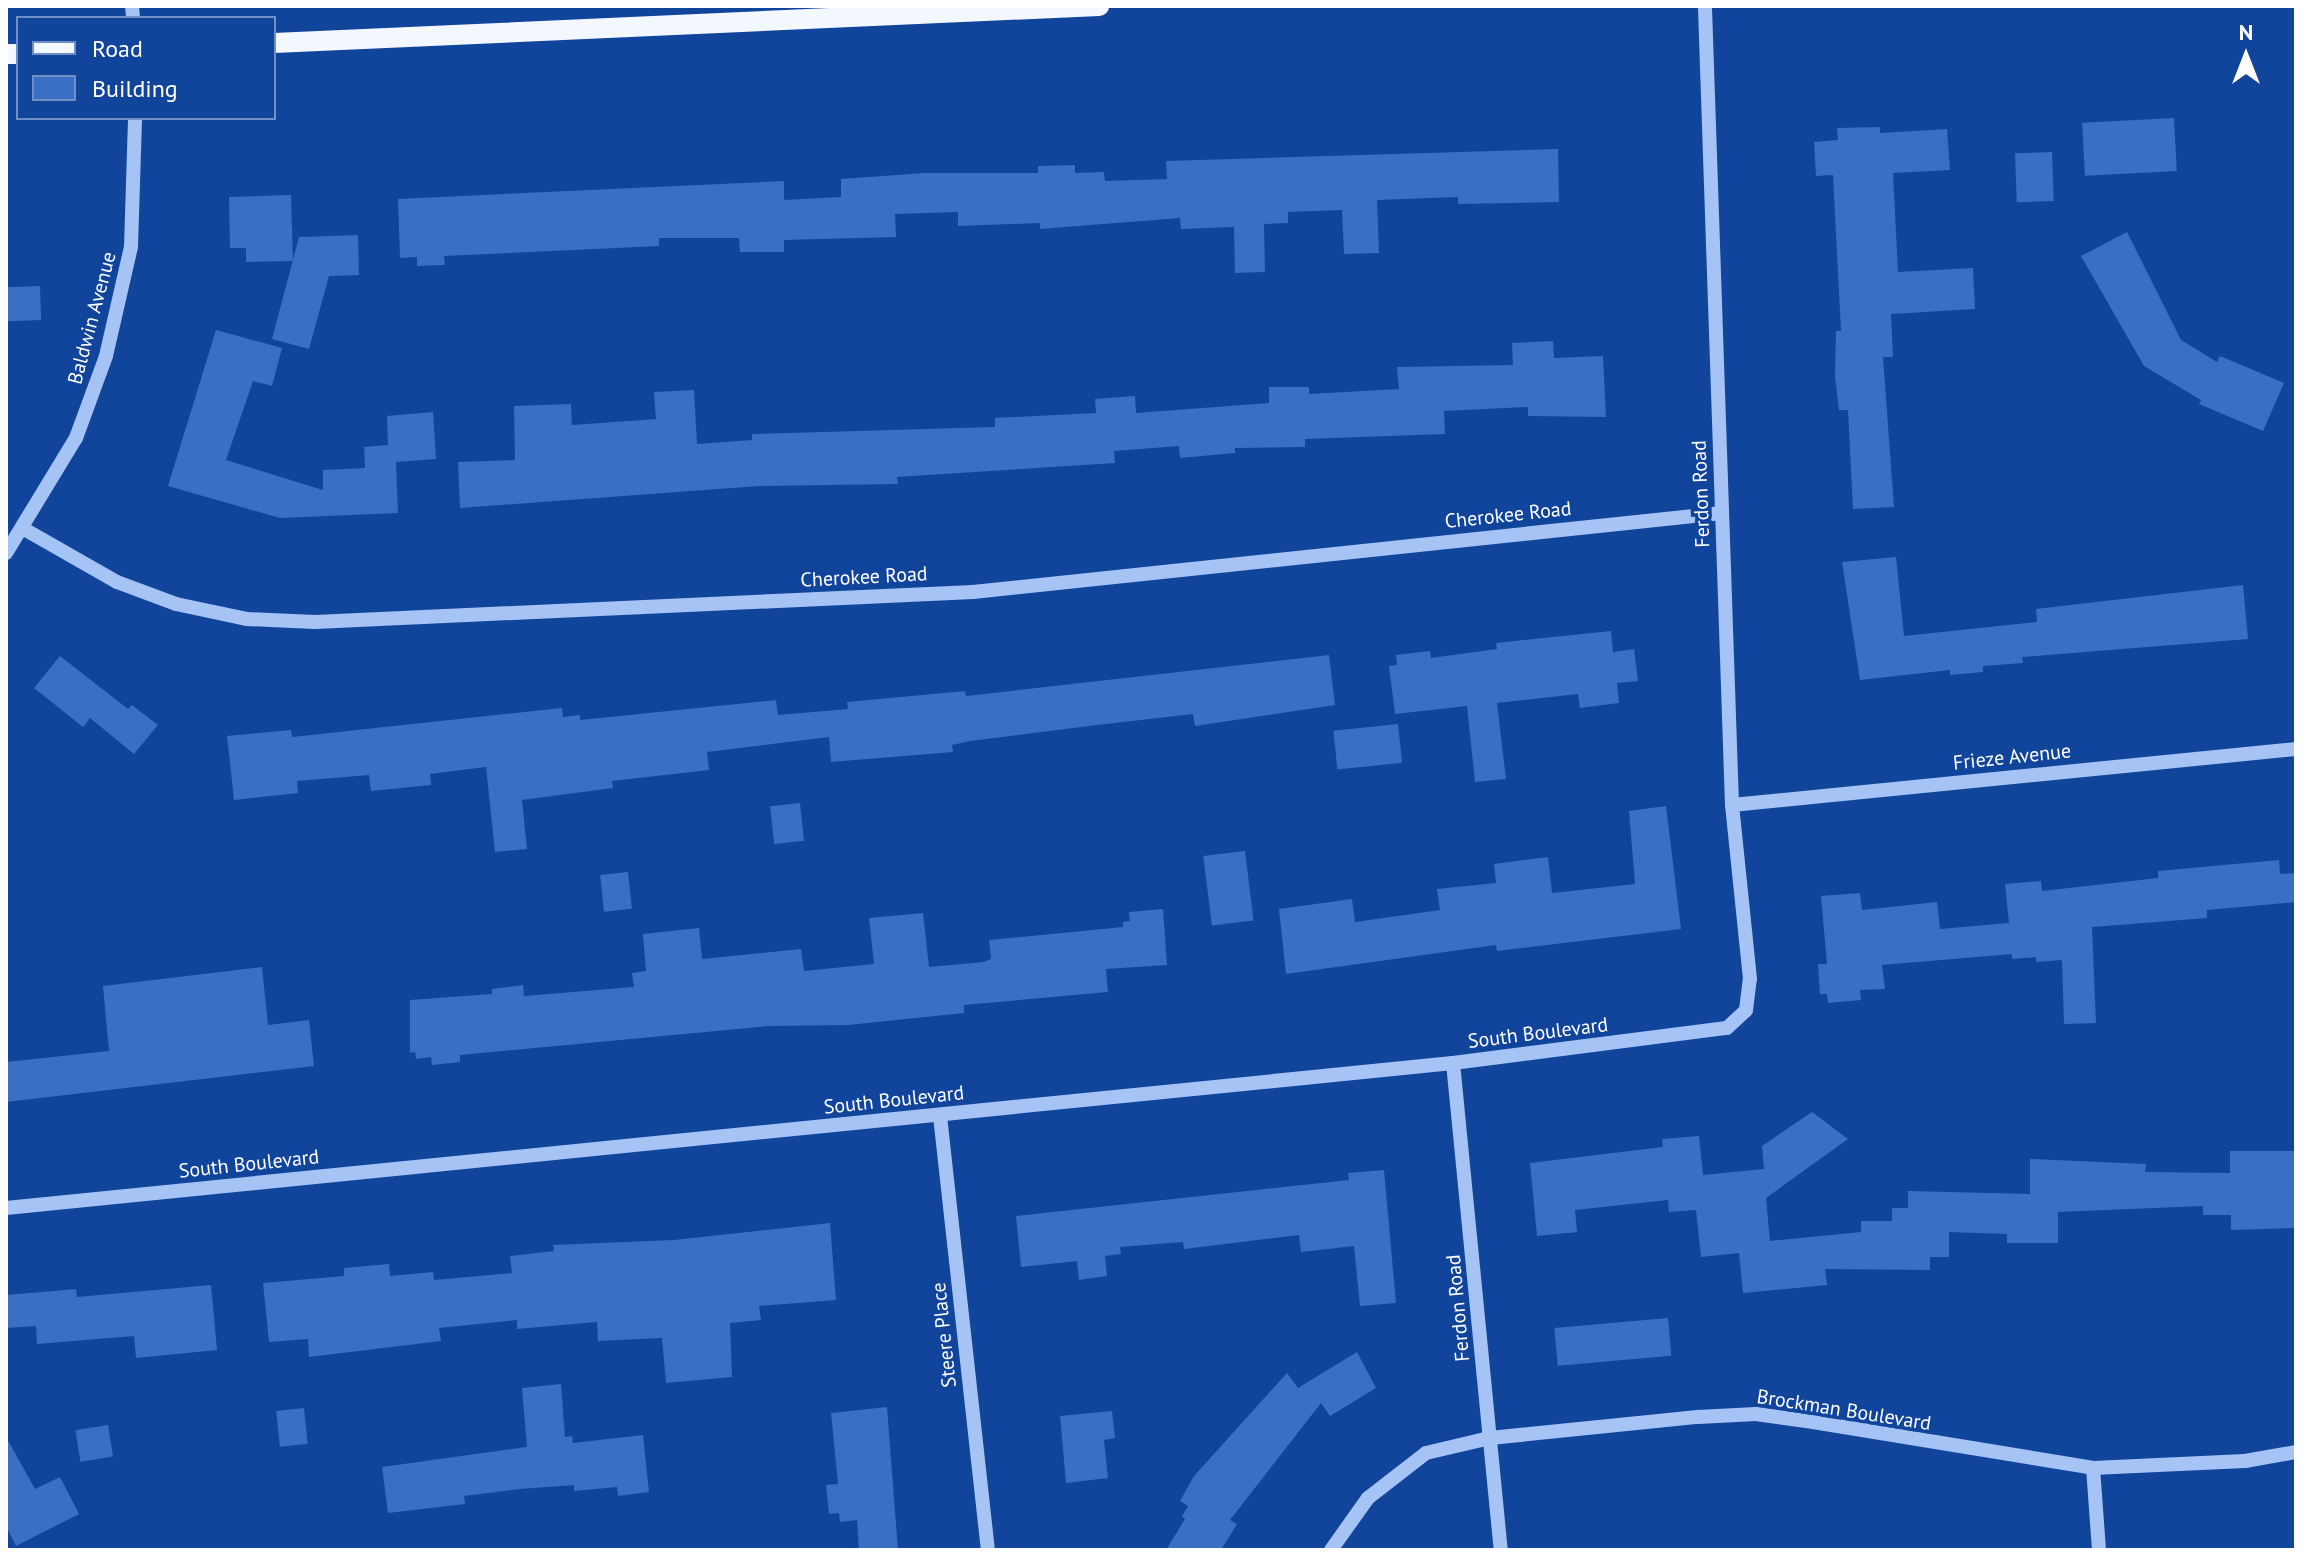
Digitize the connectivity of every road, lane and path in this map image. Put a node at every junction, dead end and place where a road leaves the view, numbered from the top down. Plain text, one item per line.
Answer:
1 (1099, 6) edge
2 (1705, 6) edge
3 (276, 43) edge
4 (135, 120) edge
5 (1722, 513) junction
6 (24, 529) junction
7 (6, 553) edge
8 (2296, 749) edge
9 (1732, 805) junction
10 (1750, 979) joint
11 (1453, 1063) junction
12 (940, 1116) junction
13 (6, 1208) edge
14 (1490, 1438) junction
15 (2296, 1452) edge
16 (2093, 1468) junction
17 (988, 1550) edge
18 (1331, 1550) edge
19 (1501, 1550) edge
20 (2099, 1550) edge

1 - 3 main road
2 - 5 street, Ferdon Road
4 - 6 street, Baldwin Avenue
5 - 6 street, Cherokee Road
5 - 9 street, Ferdon Road
6 - 7 street, Baldwin Avenue
8 - 9 street, Frieze Avenue
9 - 10 street, Ferdon Road
10 - 11 street, South Boulevard
11 - 12 street, South Boulevard
11 - 14 street, Ferdon Road
12 - 13 street, South Boulevard
12 - 17 street, Steere Place
14 - 16 street, Brockman Boulevard
14 - 18 street, Brockman Boulevard
14 - 19 street, Ferdon Road
15 - 16 street, Brockman Boulevard
16 - 20 street

